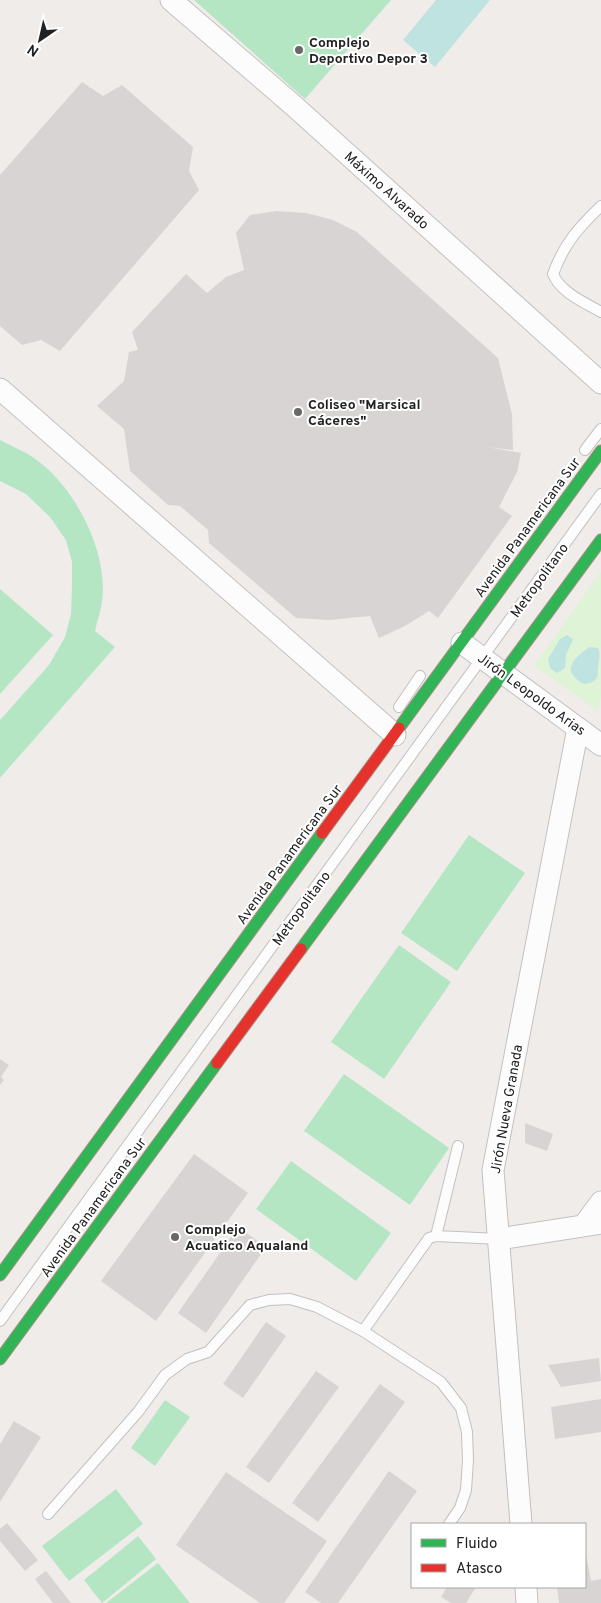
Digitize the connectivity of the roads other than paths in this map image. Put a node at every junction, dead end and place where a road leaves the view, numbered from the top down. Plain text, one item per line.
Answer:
1 (171, 0) edge
2 (601, 206) edge
3 (601, 312) edge
4 (601, 383) edge
5 (0, 389) edge
6 (601, 429) edge
7 (601, 451) edge
8 (578, 460) dead end
9 (601, 494) edge
10 (601, 540) edge
11 (462, 643) junction
12 (483, 658) junction
13 (429, 664) dead end
14 (503, 673) junction
15 (578, 728) junction
16 (391, 731) junction
17 (601, 745) edge
18 (458, 1146) dead end
19 (601, 1202) edge
20 (592, 1224) edge
21 (436, 1236) junction
22 (499, 1239) junction
23 (0, 1275) edge
24 (0, 1321) edge
25 (364, 1331) junction
26 (0, 1359) edge
27 (48, 1514) dead end
28 (450, 1523) edge
29 (521, 1523) edge
30 (526, 1588) edge
31 (527, 1603) edge

1 - 4 street, Máximo Alvarado
2 - 3 lane
5 - 16 street
6 - 8 lane
7 - 11 main road, Avenida Panamericana Sur
9 - 12 lane, Metropolitano
10 - 14 main road, Avenida Panamericana Sur
11 - 12 street, Jirón Leopoldo Arias
11 - 16 main road, Avenida Panamericana Sur
12 - 14 street, Jirón Leopoldo Arias
12 - 24 lane, Metropolitano
13 - 16 lane
14 - 15 street, Jirón Leopoldo Arias
14 - 26 main road, Avenida Panamericana Sur
15 - 17 street, Jirón Leopoldo Arias
15 - 22 street, Jirón Nueva Granada
16 - 23 main road, Avenida Panamericana Sur
18 - 21 lane
19 - 20 street
20 - 22 street
21 - 22 lane
21 - 25 lane
22 - 29 street, Jirón Nueva Granada
25 - 27 lane
25 - 28 lane
30 - 31 street

